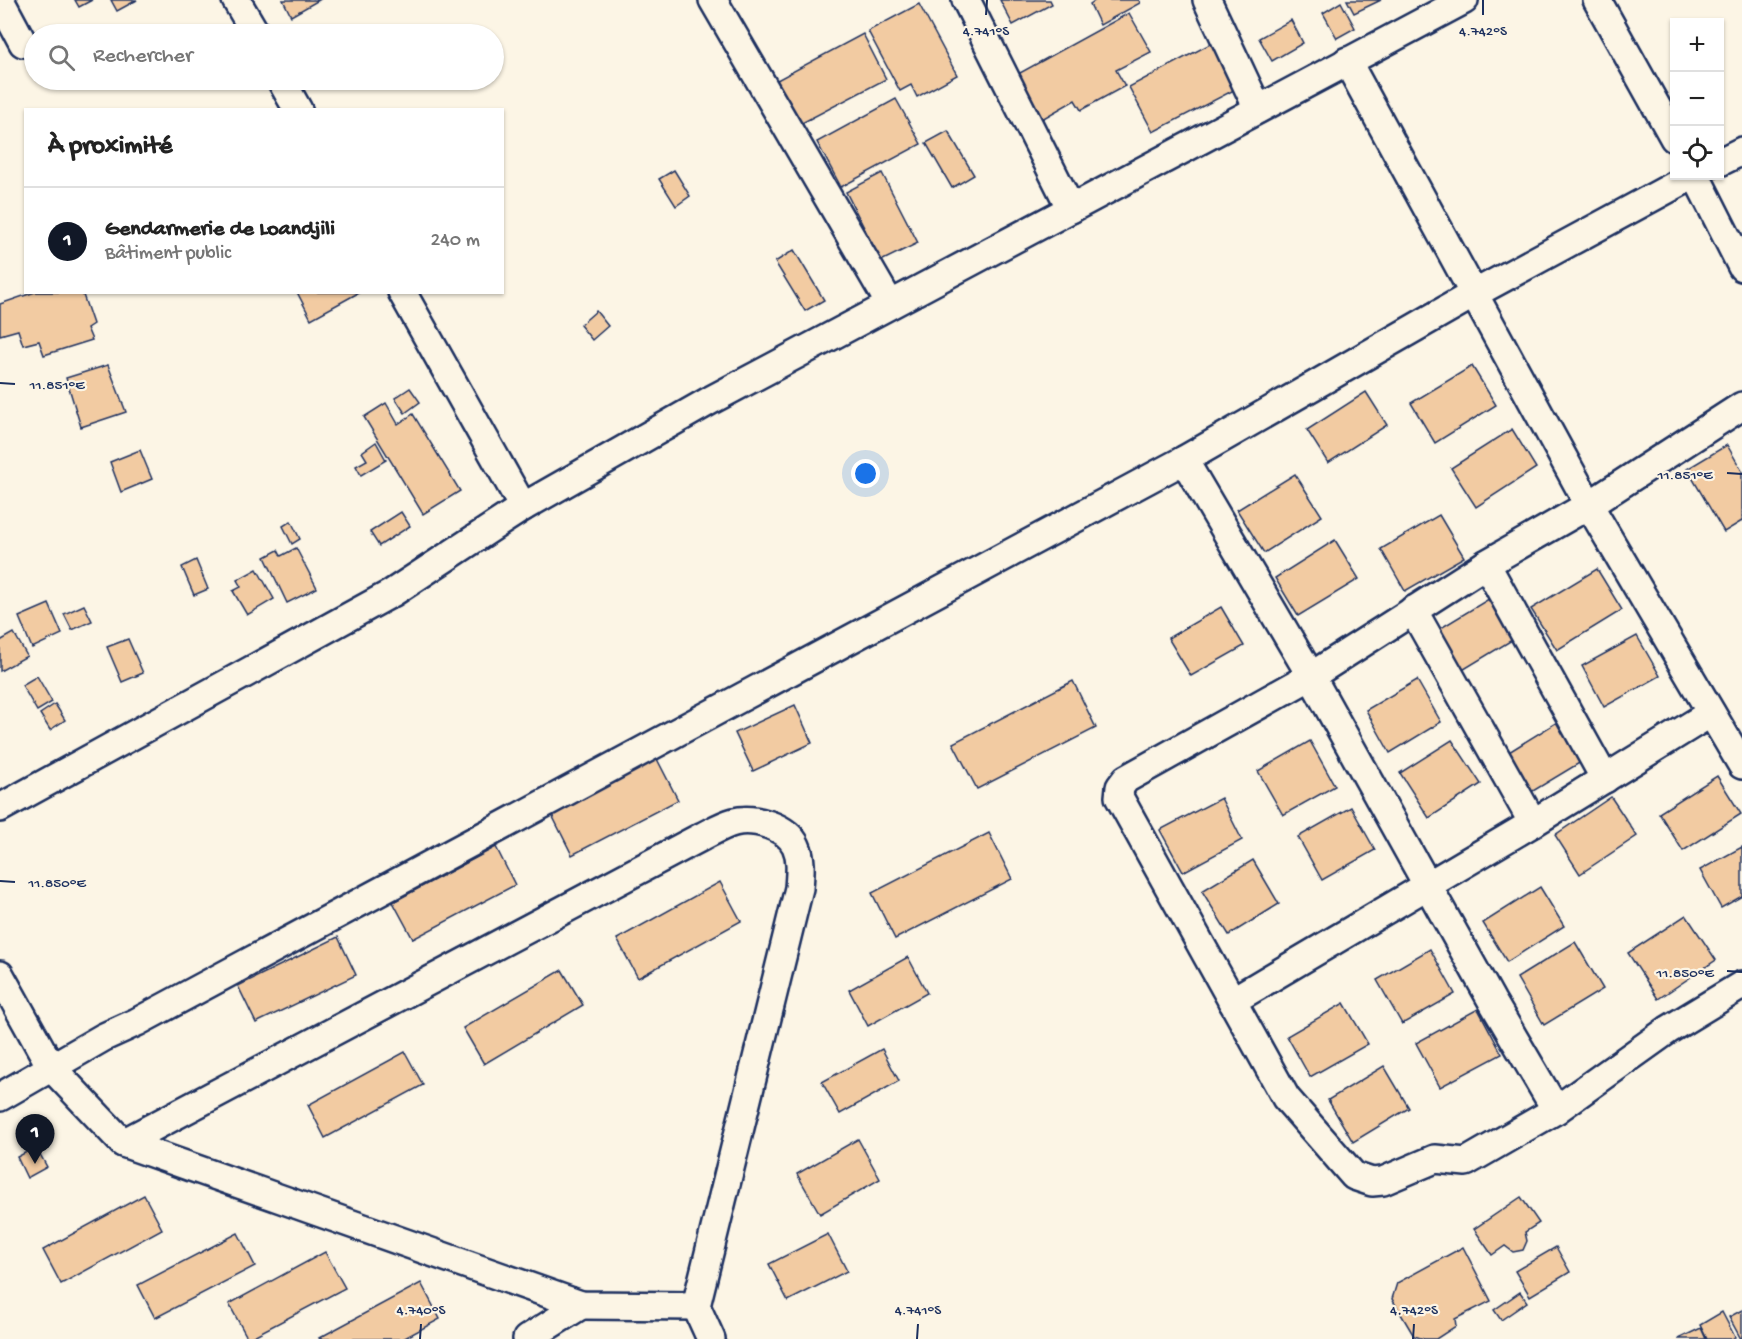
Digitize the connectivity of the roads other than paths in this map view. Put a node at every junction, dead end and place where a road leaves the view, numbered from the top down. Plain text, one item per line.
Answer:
1 (0, 0) edge
2 (236, 0) edge
3 (713, 0) edge
4 (966, 0) edge
5 (1208, 0) edge
6 (1597, 0) edge
7 (1462, 1) edge
8 (250, 24) edge
9 (23, 43) dead end
10 (1347, 61) junction
11 (287, 90) edge
12 (297, 108) edge
13 (1258, 109) junction
14 (1670, 131) edge
15 (1742, 151) edge
16 (1724, 160) edge
17 (1687, 180) edge
18 (1696, 180) edge
19 (1071, 209) junction
20 (1742, 267) edge
21 (403, 294) edge
22 (1472, 295) junction
23 (890, 304) junction
24 (1742, 406) edge
25 (1184, 460) junction
26 (1589, 506) junction
27 (523, 507) junction
28 (1486, 564) junction
29 (1413, 610) junction
30 (1311, 676) junction
31 (1711, 713) junction
32 (1742, 765) edge
33 (1605, 779) junction
34 (0, 808) edge
35 (1533, 823) junction
36 (1427, 886) junction
37 (0, 975) edge
38 (1742, 985) edge
39 (1232, 1001) junction
40 (51, 1067) junction
41 (0, 1097) edge
42 (1556, 1110) junction
43 (123, 1143) junction
44 (581, 1305) junction
45 (696, 1306) junction
46 (527, 1339) edge
47 (711, 1339) edge

1 - 9 street
2 - 8 street
3 - 23 street
4 - 19 street
5 - 13 street
6 - 14 street
7 - 10 street
10 - 13 street
10 - 22 street
11 - 12 street
13 - 19 street
15 - 16 street
17 - 22 street
18 - 20 street
19 - 23 street
21 - 27 street
22 - 25 street
22 - 26 street
23 - 27 street
24 - 26 street
25 - 30 street
25 - 40 street
26 - 28 street
26 - 31 street
27 - 34 street
28 - 29 street
28 - 33 street
29 - 30 street
29 - 35 street
30 - 36 street
30 - 39 street
31 - 32 street
31 - 33 street
33 - 35 street
35 - 36 street
36 - 39 street
36 - 42 street
37 - 40 street
38 - 42 street
39 - 42 street
40 - 41 street
40 - 43 street
43 - 44 street
43 - 45 street
44 - 45 street
44 - 46 street
45 - 47 street

